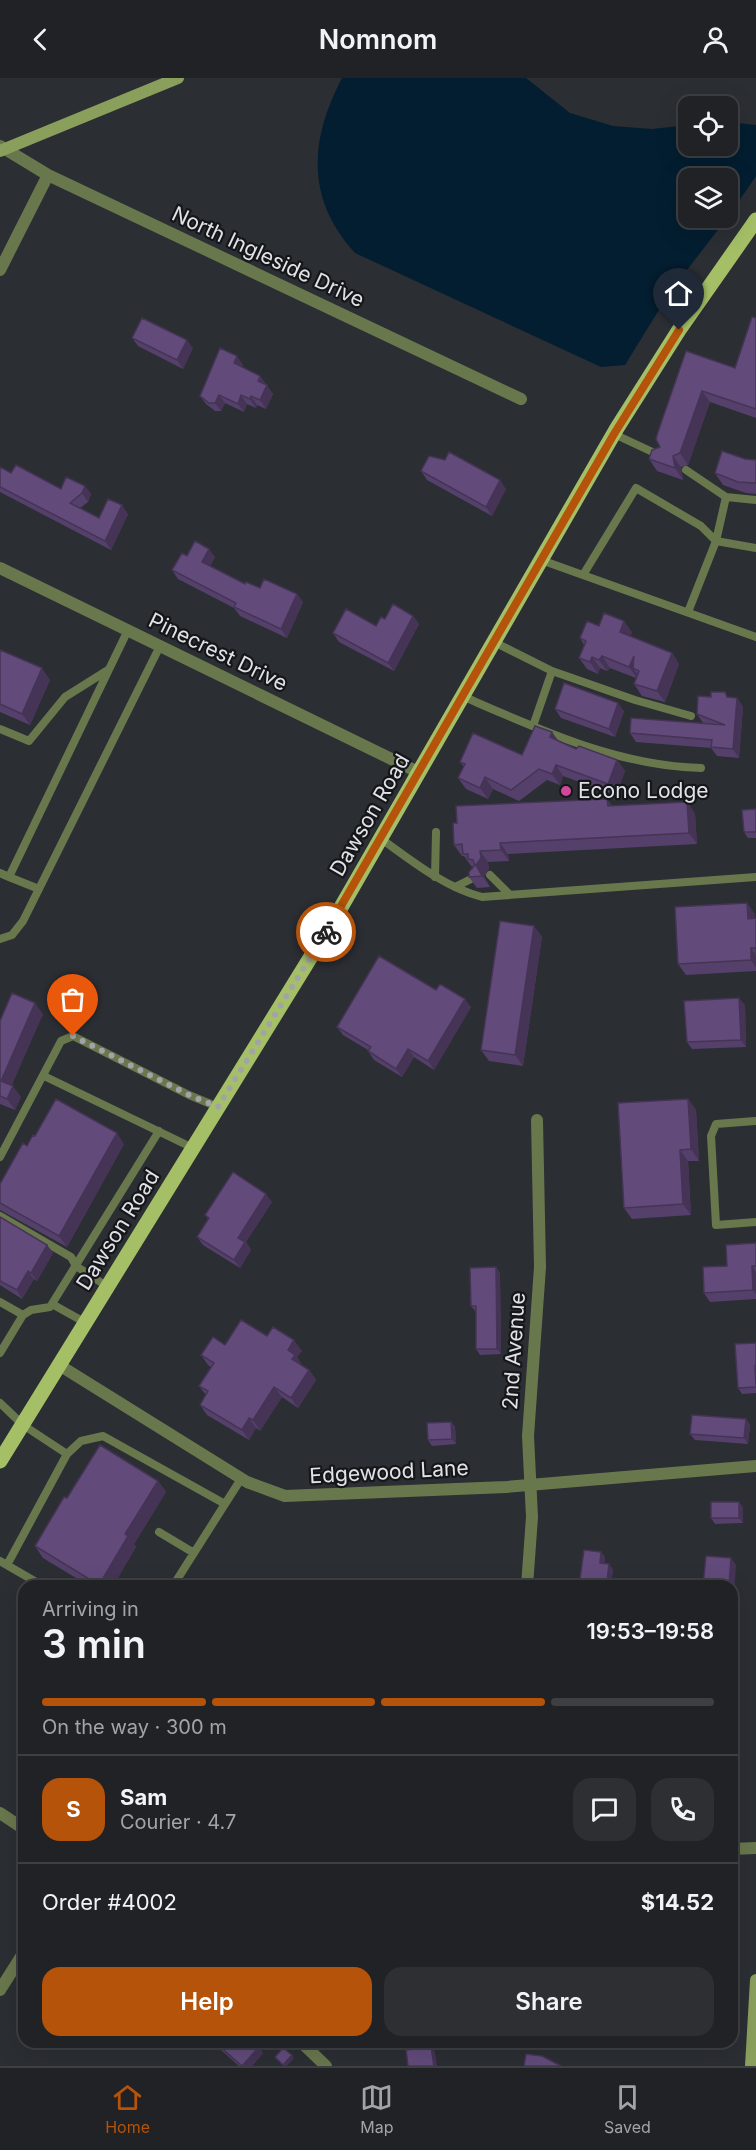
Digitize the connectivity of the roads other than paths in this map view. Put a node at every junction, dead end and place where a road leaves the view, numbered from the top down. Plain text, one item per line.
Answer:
1 (178, 78) edge
2 (2, 149) edge
3 (48, 175) junction
4 (756, 220) edge
5 (0, 270) edge
6 (521, 399) dead end
7 (614, 434) junction
8 (662, 456) edge
9 (686, 470) dead end
10 (726, 497) junction
11 (756, 500) edge
12 (716, 541) junction
13 (756, 548) edge
14 (541, 560) junction
15 (0, 567) edge
16 (583, 575) junction
17 (688, 612) junction
18 (129, 630) junction
19 (756, 637) edge
20 (494, 642) junction
21 (160, 646) junction
22 (108, 670) junction
23 (552, 671) junction
24 (462, 696) junction
25 (691, 716) dead end
26 (533, 726) junction
27 (0, 729) edge
28 (701, 768) dead end
29 (418, 772) junction
30 (436, 832) dead end
31 (380, 838) junction
32 (0, 873) edge
33 (490, 875) dead end
34 (477, 876) edge
35 (9, 877) junction
36 (435, 877) junction
37 (756, 877) edge
38 (455, 887) junction
39 (39, 889) junction
40 (510, 895) junction
41 (0, 939) edge
42 (44, 1076) junction
43 (218, 1107) junction
44 (537, 1120) dead end
45 (755, 1121) edge
46 (159, 1131) junction
47 (193, 1148) junction
48 (0, 1157) edge
49 (0, 1216) edge
50 (756, 1222) edge
51 (76, 1266) junction
52 (108, 1287) junction
53 (0, 1302) edge
54 (52, 1304) junction
55 (23, 1315) junction
56 (86, 1323) junction
57 (0, 1353) edge
58 (59, 1365) junction
59 (0, 1402) edge
60 (23, 1425) junction
61 (67, 1454) junction
62 (0, 1461) edge
63 (756, 1466) edge
64 (241, 1479) junction
65 (531, 1485) junction
66 (225, 1504) junction
67 (159, 1532) dead end
68 (194, 1553) junction
69 (4, 1563) edge
70 (33, 1580) edge
71 (177, 1580) edge
72 (527, 1580) edge
73 (0, 1813) edge
74 (18, 1825) edge
75 (756, 1848) edge
76 (738, 1849) edge
77 (18, 1962) edge
78 (756, 1980) edge
79 (0, 1990) edge
80 (310, 2048) edge
81 (326, 2066) edge
82 (751, 2066) edge

1 - 2 street
2 - 3 street, North Ingleside Drive
3 - 5 street
3 - 6 street, North Ingleside Drive
4 - 7 main road, Dawson Road
7 - 8 lane
7 - 14 main road, Dawson Road
9 - 10 lane
10 - 11 lane
10 - 12 lane
12 - 13 lane
12 - 16 lane
12 - 17 lane
14 - 16 lane
14 - 20 main road, Dawson Road
15 - 18 street, Pinecrest Drive
16 - 17 lane
17 - 19 lane
18 - 21 street, Pinecrest Drive
18 - 22 lane
20 - 23 lane
20 - 24 main road, Dawson Road
21 - 29 street, Pinecrest Drive
21 - 39 lane
22 - 27 lane
22 - 35 lane
23 - 25 lane
23 - 26 lane
24 - 26 lane
24 - 29 main road, Dawson Road
26 - 28 lane
29 - 31 main road, Dawson Road
30 - 36 lane
31 - 36 lane
31 - 43 main road, Dawson Road
32 - 35 lane
33 - 40 lane
34 - 38 lane
35 - 39 lane
36 - 38 lane
37 - 40 lane
38 - 40 lane
39 - 41 lane
42 - 43 lane
42 - 46 lane
42 - 48 lane
43 - 47 main road, Dawson Road
44 - 65 street, 2nd Avenue
45 - 50 lane
46 - 47 lane
46 - 51 lane
47 - 52 main road, Dawson Road
49 - 51 lane
51 - 52 lane
51 - 54 lane
52 - 56 main road, Dawson Road
53 - 55 lane
54 - 55 lane
54 - 56 lane
55 - 57 lane
56 - 58 main road, Dawson Road
58 - 60 main road, Dawson Road
58 - 64 street, Edgewood Lane
59 - 60 lane
60 - 61 lane
60 - 62 main road, Dawson Road
61 - 66 lane
61 - 69 lane
63 - 65 street, Edgewood Lane
64 - 65 street, Edgewood Lane
64 - 66 lane
65 - 72 street, 2nd Avenue
66 - 68 lane
67 - 68 lane
68 - 71 lane
69 - 70 lane
73 - 74 street
75 - 76 street
77 - 79 street
78 - 82 street
80 - 81 street

